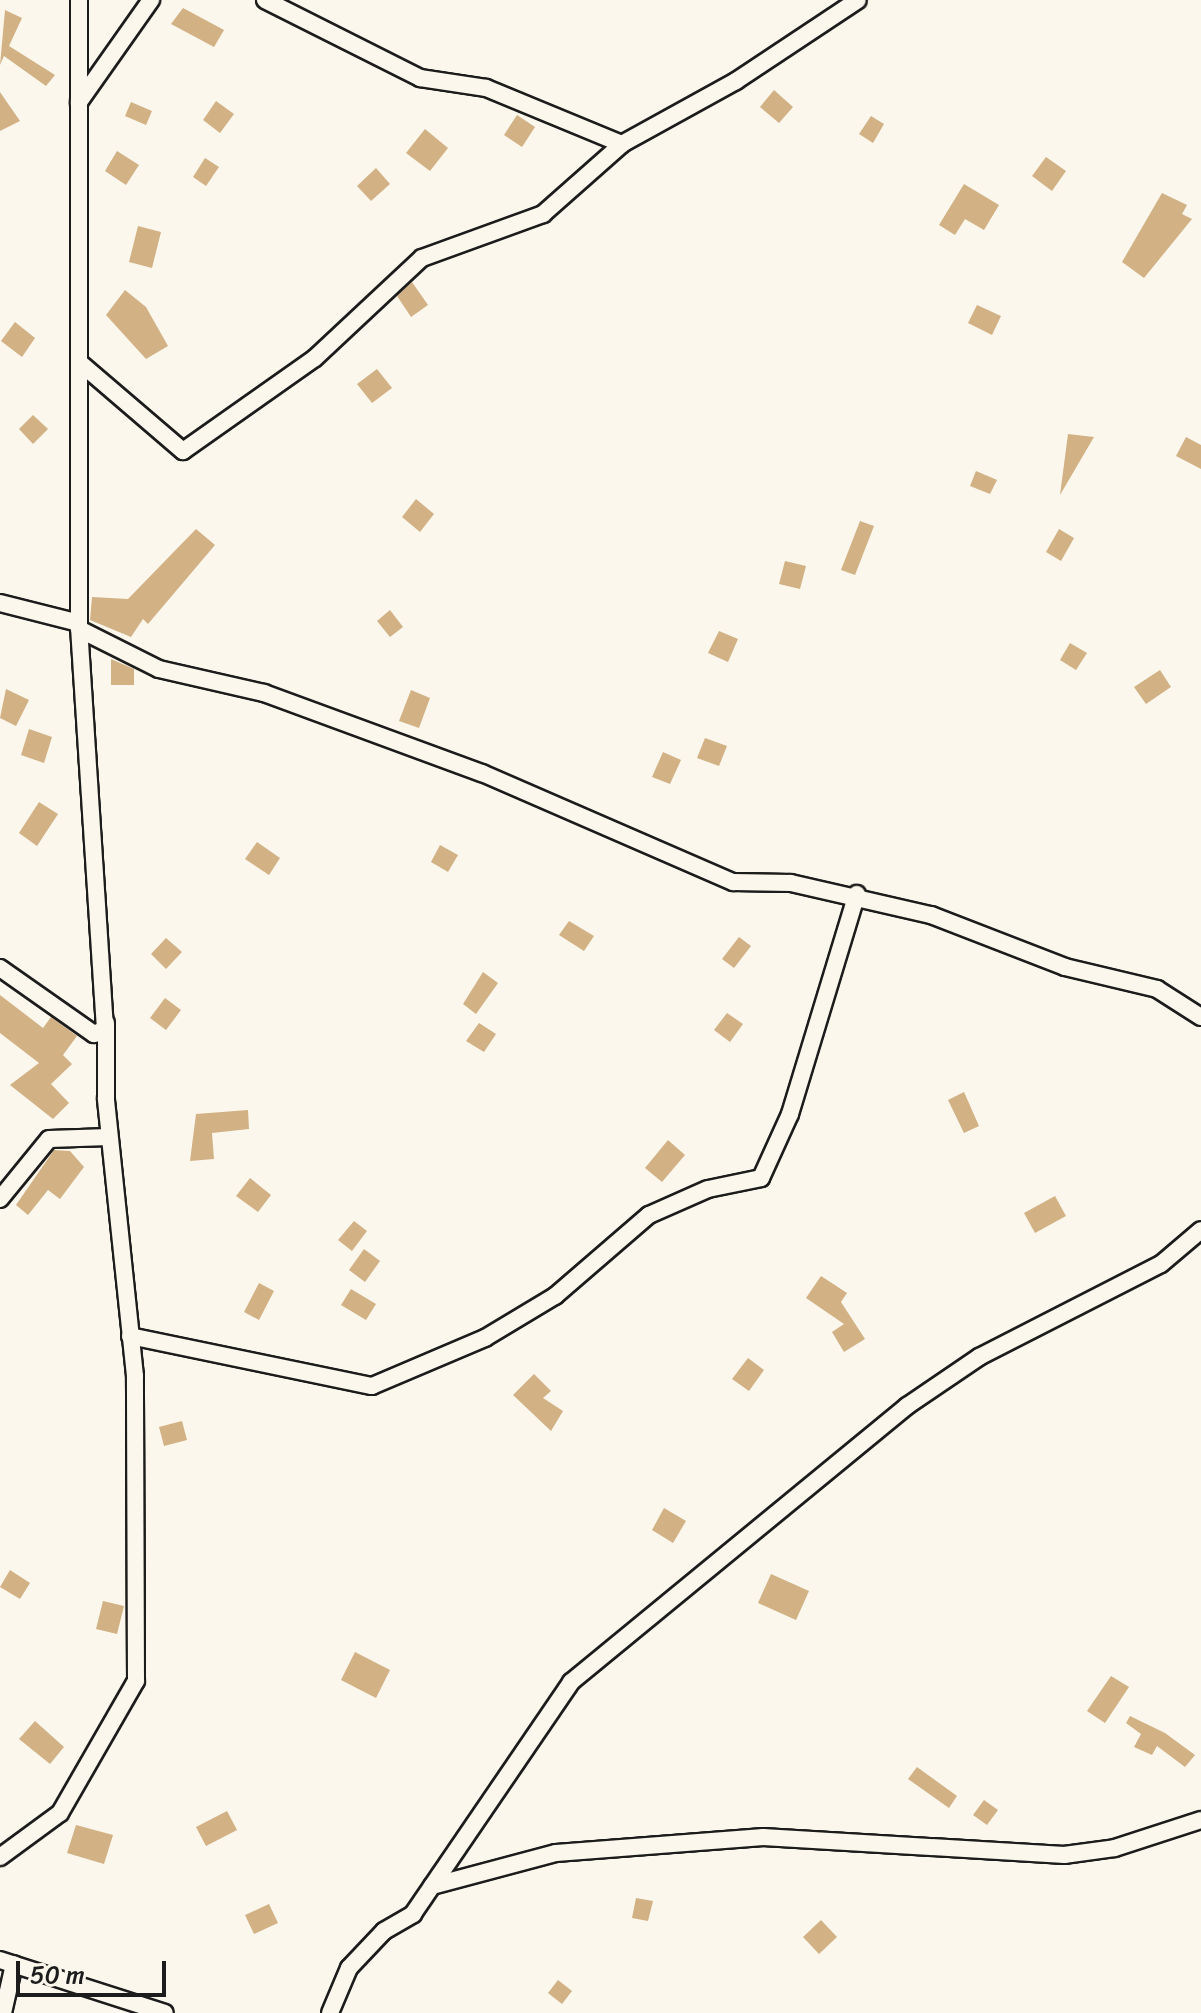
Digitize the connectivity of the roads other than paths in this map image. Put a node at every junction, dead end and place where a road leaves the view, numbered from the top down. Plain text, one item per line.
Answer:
1 (79, 0) edge
2 (151, 0) edge
3 (265, 0) edge
4 (858, 0) edge
5 (79, 102) junction
6 (622, 144) junction
7 (79, 362) junction
8 (0, 603) edge
9 (79, 626) junction
10 (857, 894) junction
11 (0, 968) edge
12 (1201, 1017) edge
13 (106, 1022) junction
14 (109, 1137) junction
15 (0, 1199) edge
16 (1201, 1230) edge
17 (130, 1336) junction
18 (1201, 1820) edge
19 (0, 1857) edge
20 (432, 1886) junction
21 (7, 1962) edge
22 (3, 2013) edge
23 (165, 2013) edge
24 (330, 2013) edge

1 - 5 street
2 - 5 street
3 - 6 street
4 - 6 street
5 - 7 street
6 - 7 street
7 - 9 street
8 - 9 street
9 - 10 street
9 - 13 street
10 - 12 street
10 - 17 street
11 - 13 street
13 - 14 street
14 - 15 street
14 - 17 street
16 - 20 street
17 - 19 street
18 - 20 street
20 - 24 street
21 - 22 street
21 - 23 street

